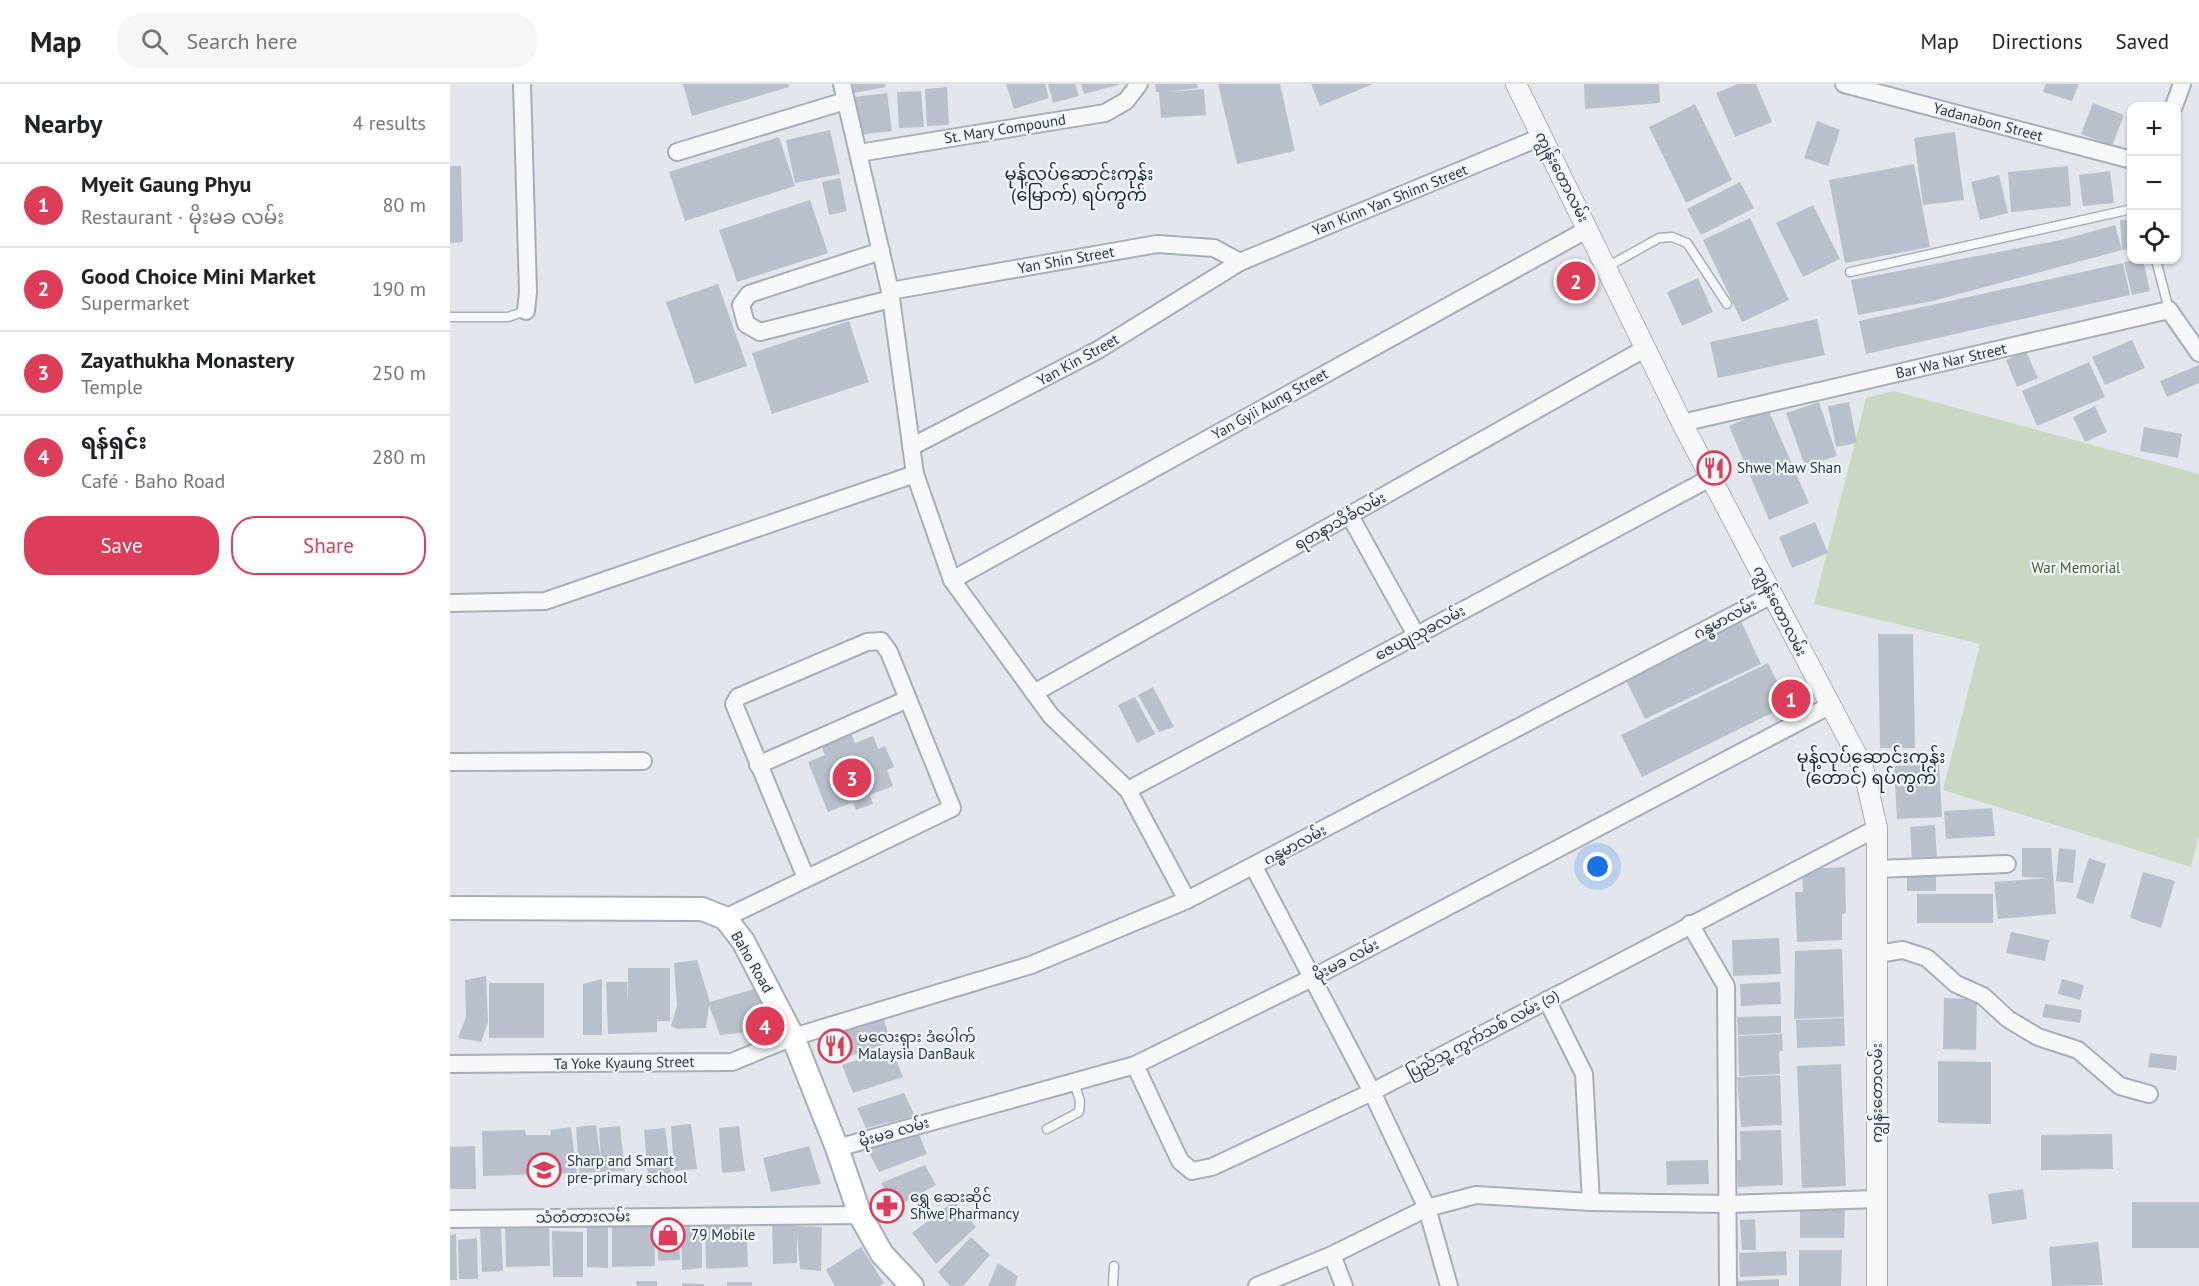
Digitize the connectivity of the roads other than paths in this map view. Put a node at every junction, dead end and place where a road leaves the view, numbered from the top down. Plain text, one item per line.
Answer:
1 (522, 84) edge
2 (842, 84) edge
3 (1139, 84) edge
4 (1516, 84) edge
5 (1844, 84) edge
6 (2182, 84) edge
7 (845, 101) junction
8 (2175, 102) edge
9 (1541, 137) junction
10 (677, 152) dead end
11 (859, 153) junction
12 (2127, 159) edge
13 (2128, 210) edge
14 (1588, 228) junction
15 (881, 251) junction
16 (1240, 262) junction
17 (2157, 264) edge
18 (1607, 267) junction
19 (1850, 272) dead end
20 (891, 295) junction
21 (1727, 304) dead end
22 (2169, 310) junction
23 (526, 311) joint
24 (450, 317) edge
25 (1646, 348) junction
26 (2199, 353) edge
27 (1682, 423) junction
28 (911, 447) junction
29 (915, 474) junction
30 (1712, 477) junction
31 (1350, 516) junction
32 (952, 580) junction
33 (1772, 595) junction
34 (450, 603) edge
35 (1416, 635) junction
36 (1034, 693) junction
37 (908, 699) junction
38 (1829, 706) junction
39 (643, 761) dead end
40 (450, 762) edge
41 (758, 765) junction
42 (1128, 790) junction
43 (1877, 828) junction
44 (2007, 864) dead end
45 (1254, 867) junction
46 (1876, 869) junction
47 (806, 878) junction
48 (1187, 900) junction
49 (450, 908) edge
50 (725, 918) junction
51 (1690, 924) junction
52 (1876, 954) junction
53 (1312, 978) junction
54 (1546, 1000) junction
55 (794, 1037) junction
56 (450, 1064) edge
57 (1135, 1065) junction
58 (1074, 1082) junction
59 (1372, 1092) junction
60 (2149, 1094) dead end
61 (1047, 1129) dead end
62 (837, 1148) junction
63 (1877, 1199) junction
64 (1591, 1202) junction
65 (1728, 1204) junction
66 (1427, 1208) junction
67 (860, 1215) junction
68 (450, 1219) edge
69 (1332, 1255) junction
70 (1114, 1266) dead end
71 (912, 1286) edge
72 (1113, 1286) edge
73 (1257, 1286) edge
74 (1344, 1286) edge
75 (1449, 1286) edge
76 (1728, 1286) edge
77 (1877, 1286) edge

1 - 23 street
2 - 7 street
3 - 11 street, St. Mary Compound
4 - 9 street, ကျွန်းတောလမ်း
5 - 12 street, Yadanabon Street
6 - 8 street
7 - 10 street
7 - 11 street
9 - 14 street, ကျွန်းတောလမ်း
9 - 16 street, Yan Kinn Yan Shinn Street
11 - 15 street
13 - 19 lane
14 - 18 street, ကျွန်းတောလမ်း
14 - 32 street, Yan Gyii Aung Street
15 - 20 street
15 - 20 street, Yan Shin Street
16 - 20 street, Yan Shin Street
16 - 28 street, Yan Kin Street
17 - 22 lane
18 - 21 lane
18 - 25 street, ကျွန်းတောလမ်း
20 - 28 street
22 - 26 street
22 - 27 street, Bar Wa Nar Street
23 - 24 lane
25 - 27 street, ကျွန်းတောလမ်း
25 - 31 street, ရတနာသိင်္ခလမ်း
27 - 30 street, ကျွန်းတောလမ်း
28 - 29 street
29 - 32 street
29 - 34 street
30 - 33 street, ကျွန်းတောလမ်း
30 - 35 street, ဇေယျသုခလမ်း
31 - 35 street
31 - 36 street, ရတနာသိင်္ခလမ်း
32 - 36 street
33 - 38 street, ကျွန်းတောလမ်း
33 - 45 street, ဂန္ဓမာလမ်း
35 - 42 street, ဇေယျသုခလမ်း
36 - 42 street
37 - 41 street
37 - 41 street
37 - 47 street
38 - 43 street, ကျွန်းတောလမ်း
38 - 53 street, မိုးမခ လမ်း
39 - 40 street
41 - 47 street
42 - 48 street
43 - 46 street, ကျွန်းတောလမ်း
43 - 51 street, ပြည်သူ့ ကွက်သစ် လမ်း (၁)
44 - 46 street
45 - 48 street, ဂန္ဓမာလမ်း
45 - 53 street
46 - 52 street, ကျွန်းတောလမ်း
47 - 50 street
48 - 55 street, ဂန္ဓမာလမ်း
49 - 50 main road, Baho Road
50 - 55 main road, Baho Road
51 - 54 street, ပြည်သူ့ ကွက်သစ် လမ်း (၁)
51 - 65 street
52 - 60 street
52 - 63 street, ကျွန်းတောလမ်း
53 - 57 street, မိုးမခ လမ်း
53 - 59 street
54 - 59 street, ပြည်သူ့ ကွက်သစ် လမ်း (၁)
54 - 64 street
55 - 56 street, Ta Yoke Kyaung Street
55 - 62 main road, Baho Road
57 - 58 street, မိုးမခ လမ်း
57 - 59 street, ပြည်သူ့ ကွက်သစ် လမ်း (၁)
58 - 61 lane
58 - 62 street, မိုးမခ လမ်း
59 - 66 street
62 - 67 main road, Baho Road
63 - 65 street
63 - 77 street, ကျွန်းတောလမ်း
64 - 65 street
64 - 66 street
65 - 76 street
66 - 69 street
66 - 75 street
67 - 68 street, သံတံတားလမ်း
67 - 71 main road, Baho Road
69 - 73 street
69 - 74 street
70 - 72 lane

